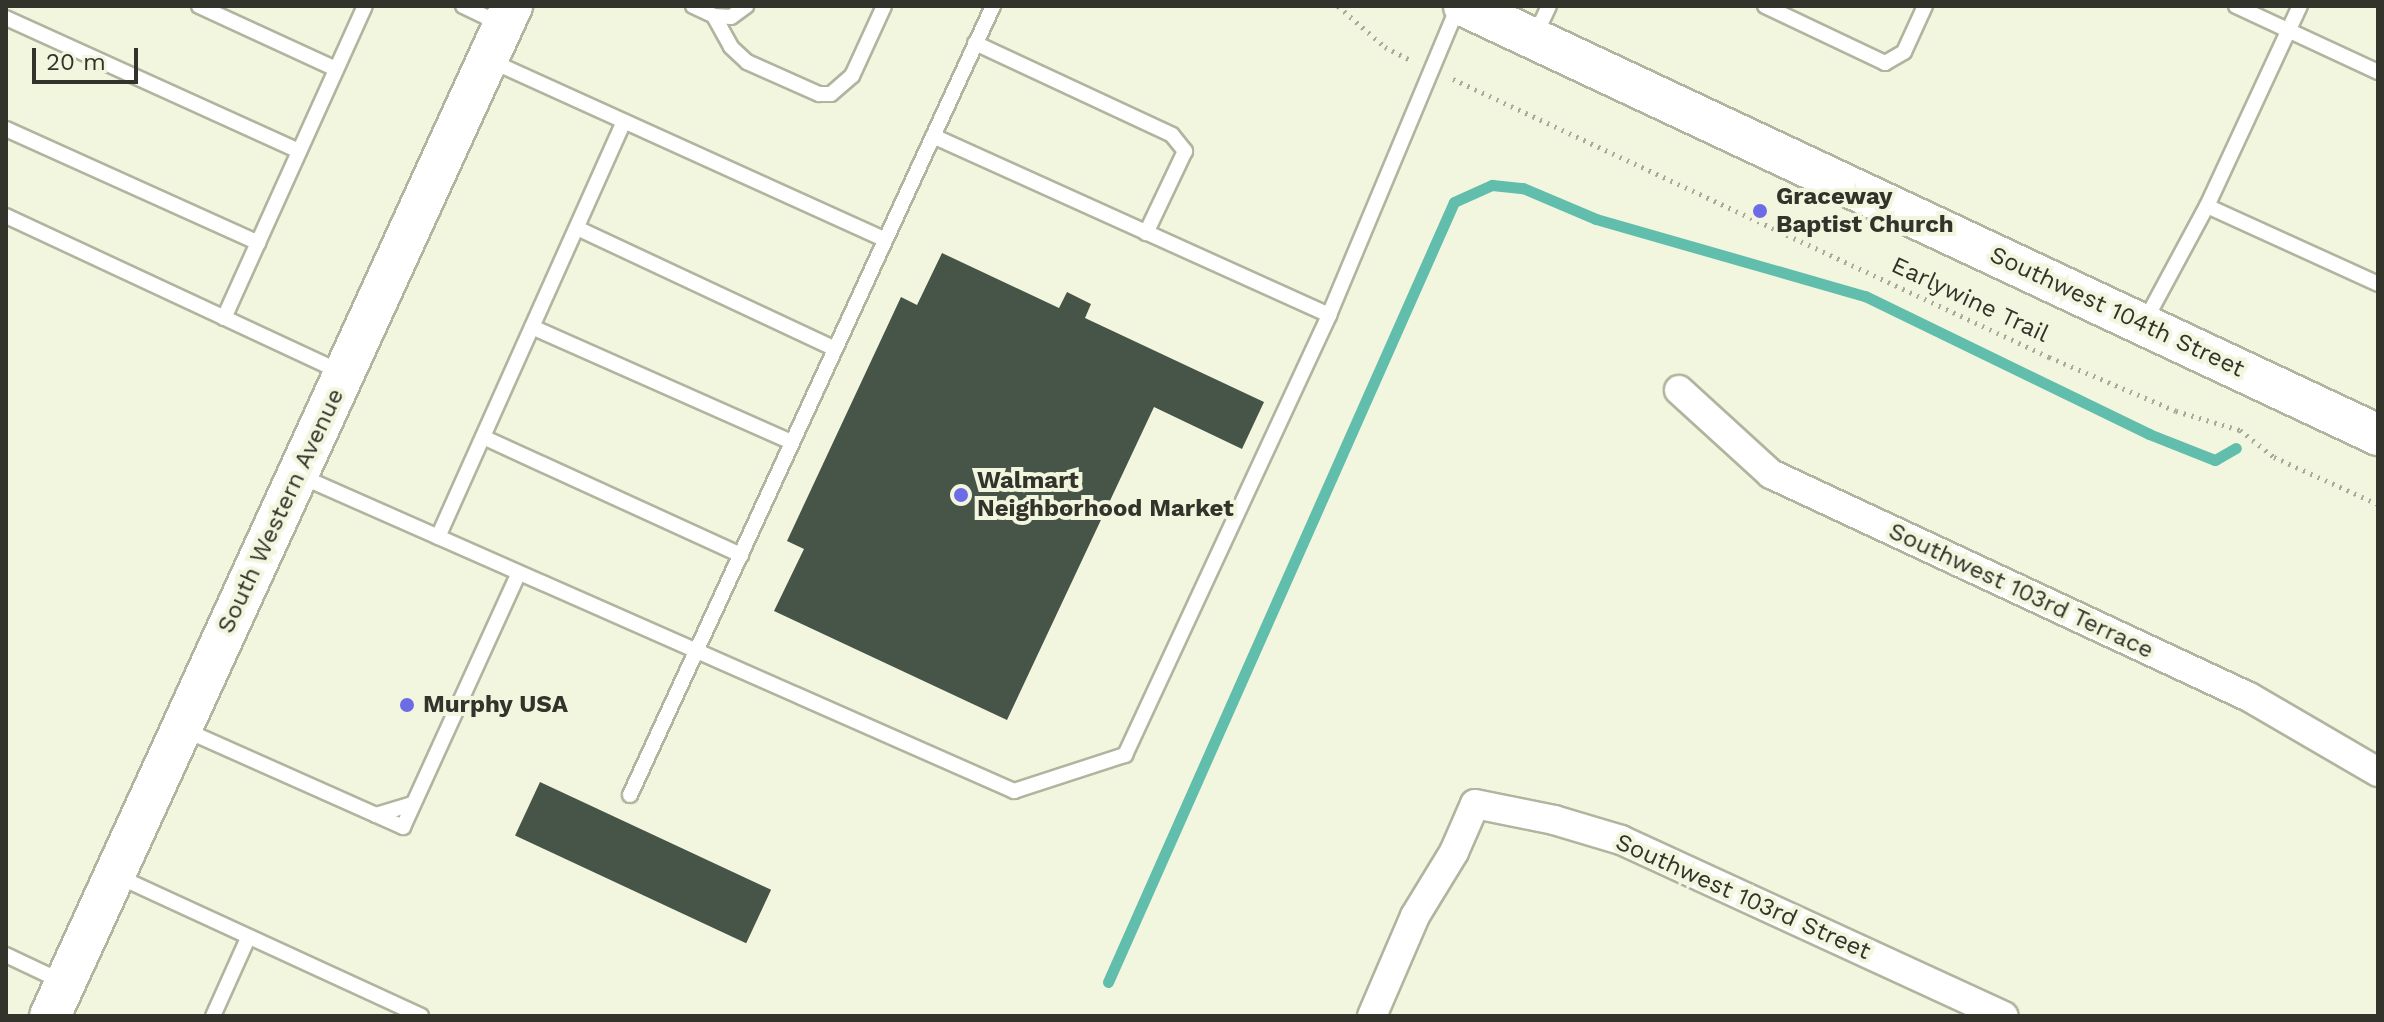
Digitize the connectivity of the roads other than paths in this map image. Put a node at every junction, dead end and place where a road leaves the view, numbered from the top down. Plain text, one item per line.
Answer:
1 (199, 6) edge
2 (365, 6) edge
3 (463, 6) edge
4 (693, 6) edge
5 (746, 6) edge
6 (884, 6) edge
7 (993, 6) edge
8 (1765, 6) edge
9 (1925, 6) edge
10 (2236, 6) edge
11 (2300, 6) edge
12 (1472, 8) edge
13 (714, 16) junction
14 (6, 18) edge
15 (1542, 22) edge
16 (501, 30) edge
17 (2289, 30) junction
18 (975, 43) junction
19 (336, 69) junction
20 (2378, 72) edge
21 (624, 122) junction
22 (6, 129) edge
23 (933, 136) junction
24 (299, 151) junction
25 (2207, 206) junction
26 (6, 216) edge
27 (577, 228) junction
28 (1146, 233) junction
29 (885, 240) junction
30 (258, 243) junction
31 (2378, 284) edge
32 (1329, 315) junction
33 (224, 318) junction
34 (2143, 325) junction
35 (532, 327) junction
36 (835, 349) junction
37 (344, 374) junction
38 (1679, 390) dead end
39 (2378, 435) edge
40 (483, 437) junction
41 (792, 442) junction
42 (297, 475) junction
43 (438, 537) junction
44 (741, 555) junction
45 (519, 573) junction
46 (696, 651) junction
47 (181, 729) junction
48 (2378, 772) edge
49 (630, 795) dead end
50 (115, 875) junction
51 (248, 938) junction
52 (6, 955) edge
53 (58, 1000) edge
54 (213, 1016) edge
55 (421, 1016) edge
56 (1372, 1016) edge
57 (2003, 1016) edge

1 - 19 lane
2 - 19 lane
3 - 16 lane
4 - 13 lane
5 - 13 lane
6 - 13 lane
7 - 18 lane
8 - 9 lane
10 - 17 lane
11 - 17 lane
12 - 15 main road, Southwest 104th Street
12 - 32 lane
14 - 24 lane
15 - 34 main road, Southwest 104th Street
16 - 21 lane
16 - 37 main road, South Western Avenue
17 - 20 lane
17 - 25 lane
18 - 23 lane
18 - 28 lane
19 - 24 lane
21 - 27 lane
21 - 29 lane
22 - 30 lane
23 - 28 lane
23 - 29 lane
24 - 30 lane
25 - 31 lane
25 - 34 lane
26 - 33 lane
27 - 35 lane
27 - 36 lane
28 - 32 lane
29 - 36 lane
30 - 33 lane
32 - 46 lane
33 - 37 lane
34 - 39 main road, Southwest 104th Street
35 - 40 lane
35 - 41 lane
36 - 41 lane
37 - 42 main road, South Western Avenue
38 - 48 street, Southwest 103rd Terrace
40 - 43 lane
40 - 44 lane
41 - 44 lane
42 - 43 lane
42 - 47 main road, South Western Avenue
43 - 45 lane
44 - 46 lane
45 - 46 lane
45 - 47 lane
46 - 49 lane
47 - 50 main road, South Western Avenue
50 - 51 lane
50 - 53 main road, South Western Avenue
51 - 54 lane
51 - 55 lane
52 - 53 lane
56 - 57 street, Southwest 103rd Street

